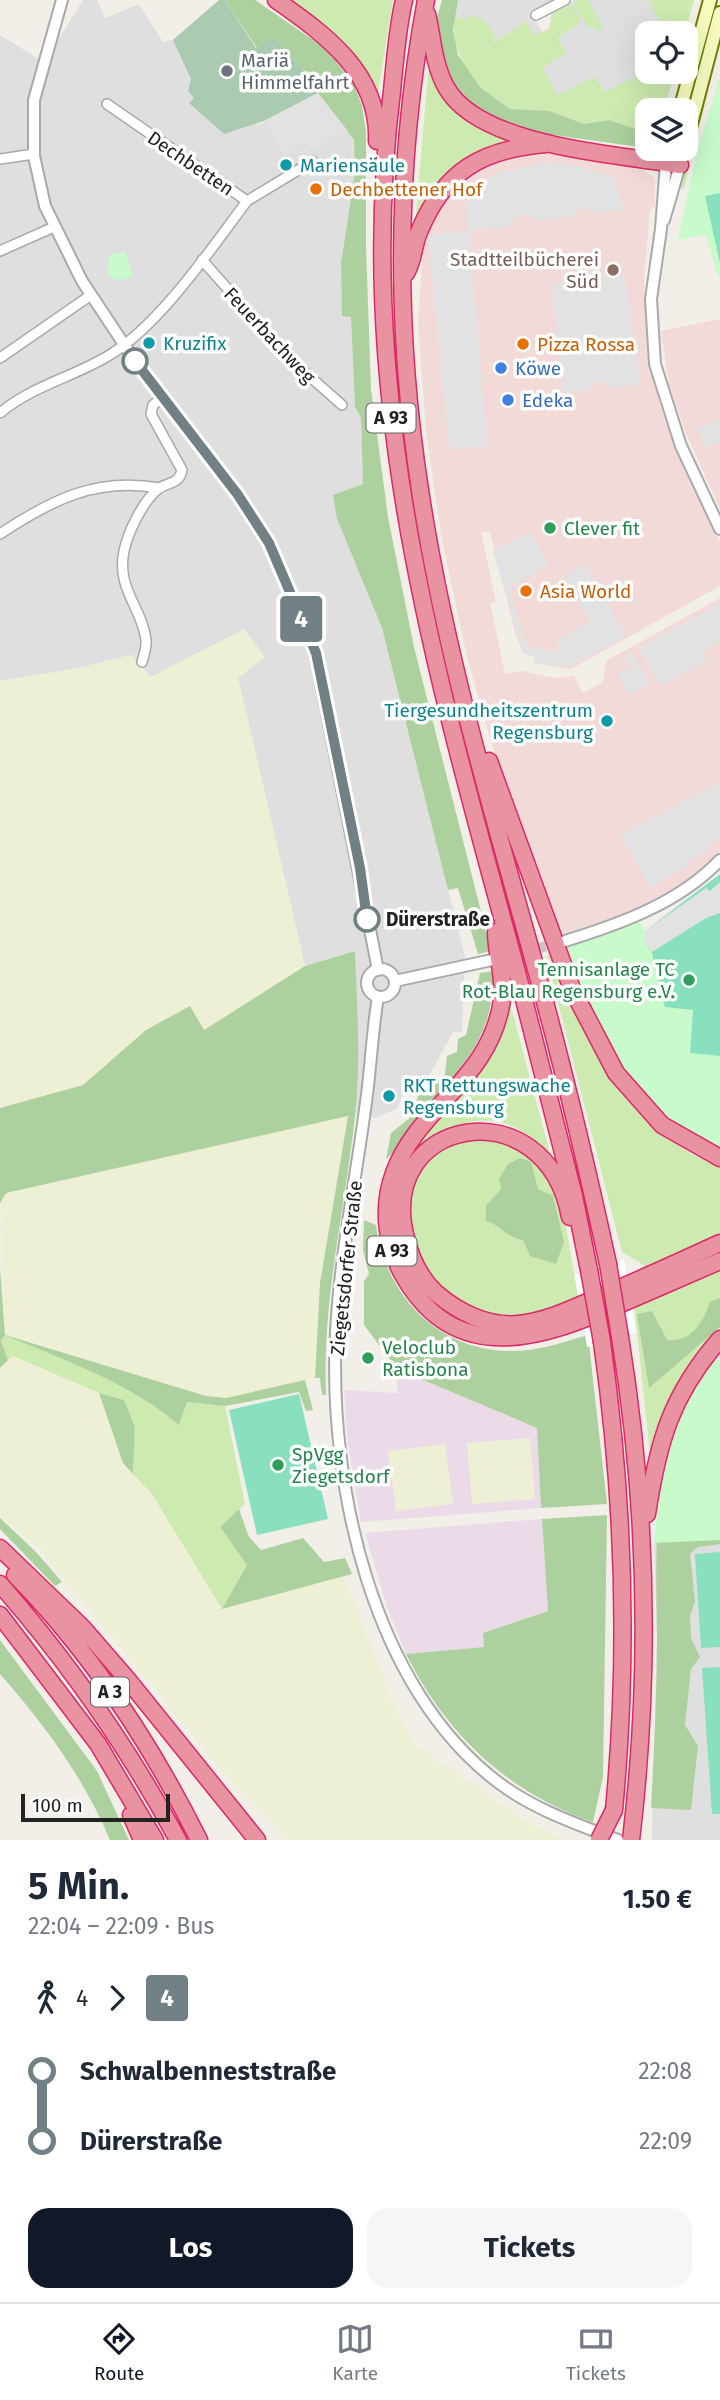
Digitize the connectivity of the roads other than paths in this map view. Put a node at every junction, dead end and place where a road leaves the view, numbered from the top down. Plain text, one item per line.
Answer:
1 (62, 0) edge
2 (276, 0) edge
3 (404, 0) edge
4 (565, 0) edge
5 (710, 0) edge
6 (426, 2) edge
7 (720, 13) edge
8 (536, 15) dead end
9 (683, 98) edge
10 (698, 98) edge
11 (107, 104) dead end
12 (556, 144) junction
13 (34, 154) junction
14 (635, 154) edge
15 (0, 159) edge
16 (672, 161) edge
17 (313, 162) dead end
18 (383, 187) junction
19 (247, 201) junction
20 (54, 227) junction
21 (0, 251) edge
22 (202, 260) junction
23 (403, 278) junction
24 (91, 295) junction
25 (124, 343) junction
26 (0, 358) edge
27 (163, 397) junction
28 (342, 405) dead end
29 (0, 412) edge
30 (159, 488) junction
31 (720, 529) edge
32 (0, 534) edge
33 (142, 662) dead end
34 (461, 691) junction
35 (720, 860) edge
36 (496, 905) junction
37 (565, 942) tunnel mouth
38 (492, 960) tunnel mouth
39 (378, 970) junction
40 (395, 981) junction
41 (378, 997) junction
42 (720, 1158) edge
43 (720, 1243) edge
44 (585, 1252) junction
45 (720, 1261) edge
46 (720, 1339) edge
47 (642, 1543) junction
48 (0, 1548) edge
49 (0, 1560) edge
50 (0, 1584) edge
51 (0, 1615) edge
52 (122, 1782) junction
53 (614, 1810) junction
54 (142, 1840) edge
55 (155, 1840) edge
56 (178, 1840) edge
57 (199, 1840) edge
58 (257, 1840) edge
59 (599, 1840) edge
60 (611, 1840) edge
61 (618, 1840) edge
62 (631, 1840) edge

1 - 13 street
2 - 18 highway
3 - 18 highway, A 93
4 - 8 street
5 - 9 main road
6 - 12 highway
6 - 23 highway, A 93
7 - 10 main road
11 - 19 street, Dechbetten
12 - 14 highway
12 - 23 highway
13 - 15 street
13 - 20 street
16 - 31 street
17 - 19 street, Dechbetten
18 - 36 highway, A 93
19 - 22 street
20 - 21 street
20 - 24 street
22 - 25 street
22 - 28 street, Feuerbachweg
23 - 34 highway, A 93
24 - 25 street
24 - 26 street
25 - 27 street
25 - 29 street
27 - 30 street
27 - 39 street
30 - 32 street
30 - 33 street
34 - 42 highway
34 - 47 highway, A 93, bridge
35 - 37 street
36 - 44 highway, A 93
36 - 45 highway, A 93
38 - 40 street
39 - 40 street
39 - 41 street
40 - 41 street
41 - 61 street, Ziegetsdorfer Straße
43 - 44 highway, A 93
44 - 53 highway, A 93, bridge
46 - 47 highway, A 93
47 - 62 highway, A 93
48 - 58 highway, A 3
49 - 57 highway, A 3
50 - 56 highway, A 3
51 - 52 highway, A 3
52 - 54 highway
52 - 55 highway, A 3
53 - 59 highway, bridge
53 - 60 highway, A 93

